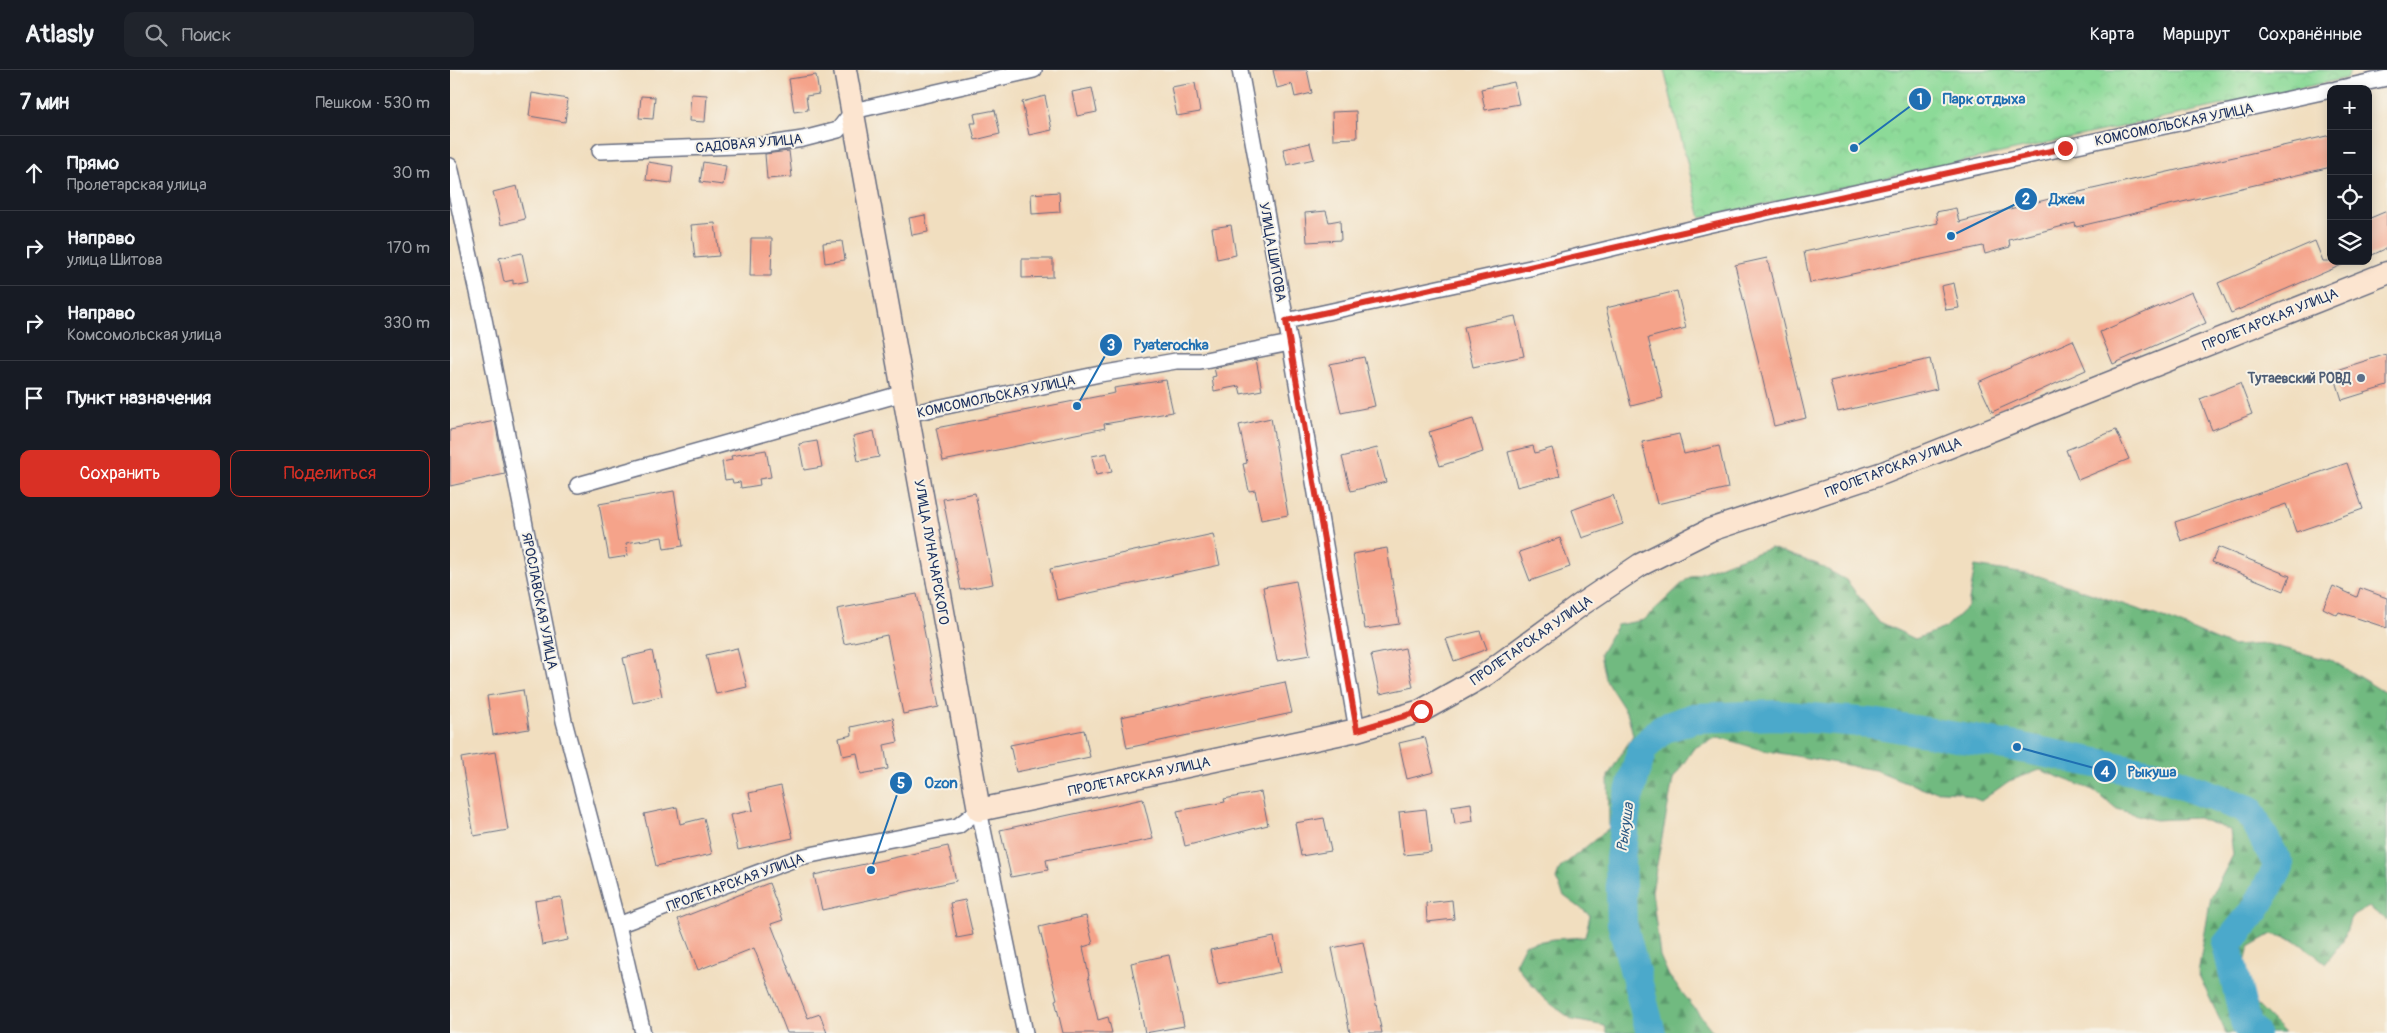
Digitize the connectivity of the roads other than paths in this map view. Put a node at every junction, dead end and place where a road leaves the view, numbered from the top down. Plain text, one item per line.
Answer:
1 (844, 70) edge
2 (1034, 70) edge
3 (1240, 70) edge
4 (2387, 78) edge
5 (2355, 85) edge
6 (2327, 91) edge
7 (853, 111) junction
8 (600, 151) dead end
9 (450, 166) edge
10 (2387, 273) edge
11 (1286, 321) junction
12 (1290, 343) junction
13 (906, 403) junction
14 (578, 485) dead end
15 (1357, 730) junction
16 (979, 810) junction
17 (618, 925) junction
18 (643, 1033) edge
19 (1025, 1033) edge

1 - 7 street, УЛИЦА ЛУНАЧАРСКОГО
2 - 7 street
3 - 11 street, УЛИЦА ШИТОВА
4 - 5 street
6 - 11 street, КОМСОМОЛЬСКАЯ УЛИЦА
7 - 8 street, САДОВАЯ УЛИЦА
7 - 13 street, УЛИЦА ЛУНАЧАРСКОГО
9 - 17 street, ЯРОСЛАВСКАЯ УЛИЦА
10 - 15 street, ПРОЛЕТАРСКАЯ УЛИЦА
11 - 12 street, УЛИЦА ШИТОВА
12 - 13 street, КОМСОМОЛЬСКАЯ УЛИЦА
12 - 15 street, УЛИЦА ШИТОВА
13 - 14 street, КОМСОМОЛЬСКАЯ УЛИЦА
13 - 16 street, УЛИЦА ЛУНАЧАРСКОГО
15 - 16 street, ПРОЛЕТАРСКАЯ УЛИЦА
16 - 17 street, ПРОЛЕТАРСКАЯ УЛИЦА
16 - 19 street, УЛИЦА ЛУНАЧАРСКОГО
17 - 18 street, ЯРОСЛАВСКАЯ УЛИЦА

